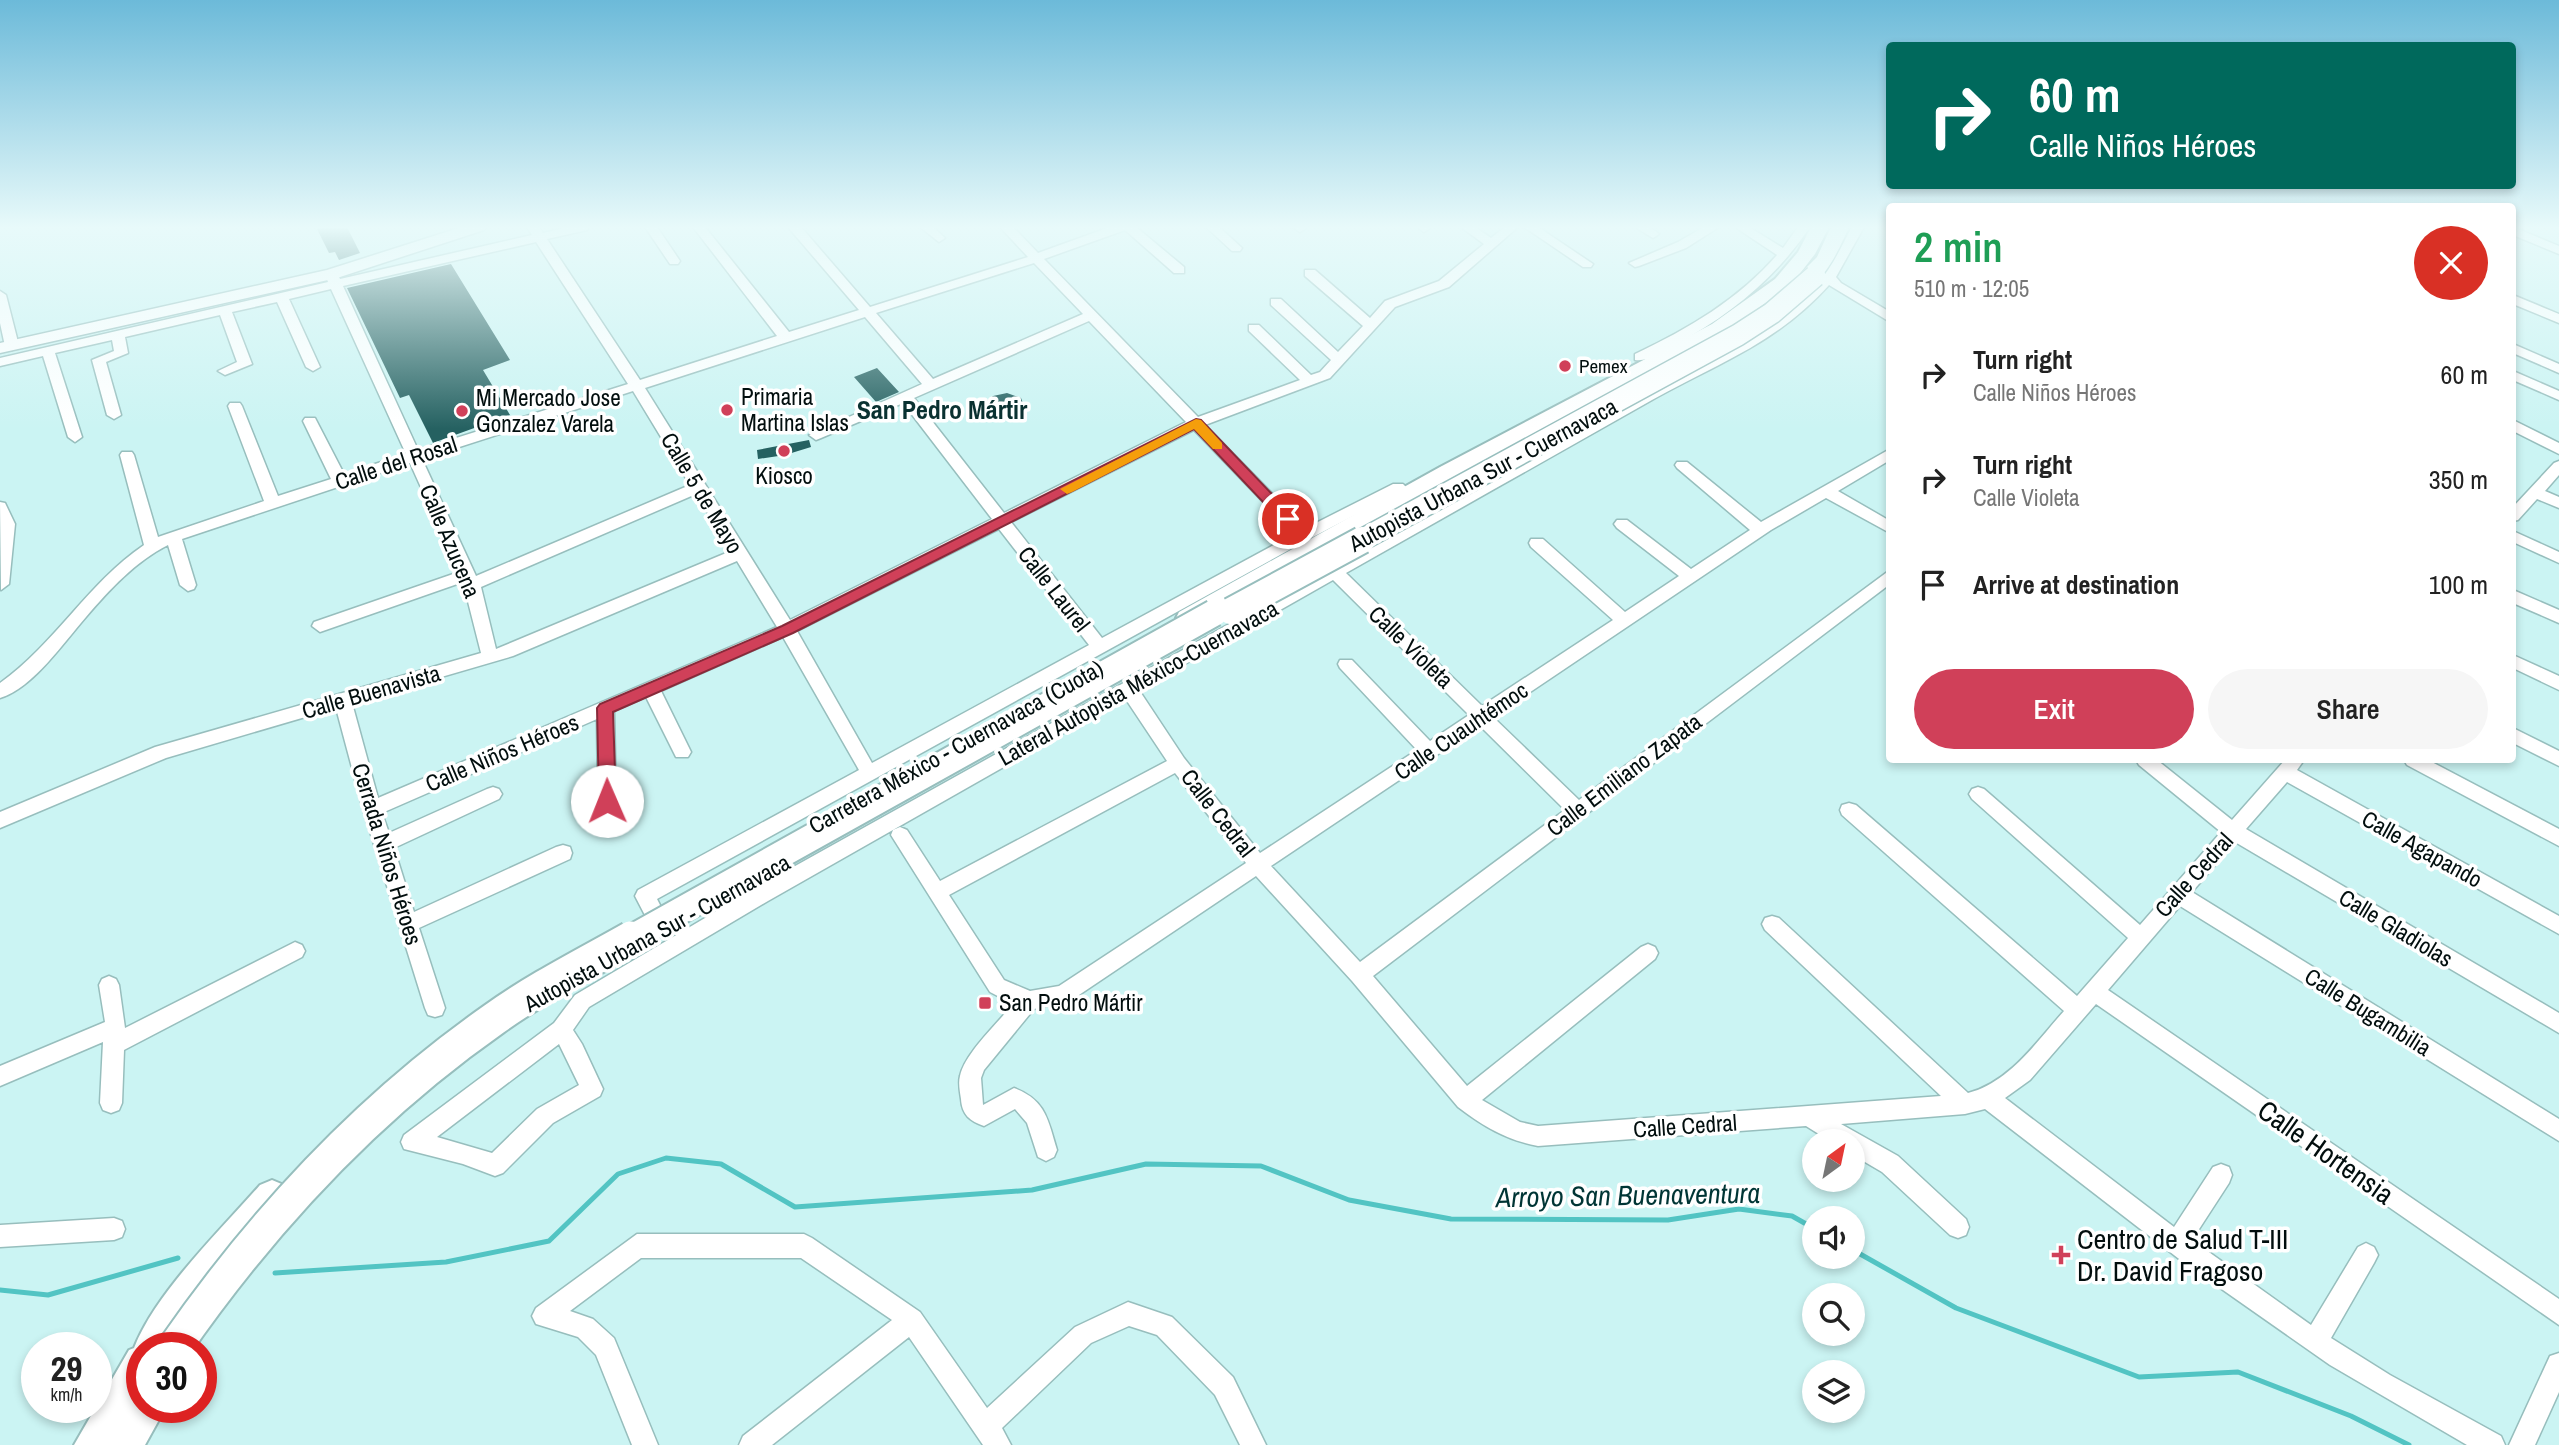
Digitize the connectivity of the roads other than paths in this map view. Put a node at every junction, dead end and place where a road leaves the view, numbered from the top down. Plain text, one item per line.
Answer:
1 (270, 294) edge
2 (292, 294) edge
3 (340, 294) edge
4 (577, 294) edge
5 (752, 294) edge
6 (854, 294) edge
7 (921, 294) edge
8 (1072, 294) edge
9 (1335, 294) edge
10 (1416, 294) edge
11 (1743, 294) edge
12 (1767, 294) edge
13 (1777, 294) edge
14 (1789, 294) edge
15 (1796, 294) edge
16 (1812, 294) edge
17 (1850, 294) edge
18 (0, 295) edge
19 (282, 298) junction
20 (2516, 300) edge
21 (1276, 302) dead end
22 (869, 311) junction
23 (225, 312) junction
24 (1092, 315) junction
25 (1886, 316) edge
26 (2559, 319) edge
27 (153, 321) junction
28 (1370, 325) junction
29 (1254, 328) dead end
30 (118, 336) junction
31 (786, 338) junction
32 (6, 347) edge
33 (2516, 349) edge
34 (48, 352) junction
35 (1640, 357) dead end
36 (1339, 360) junction
37 (0, 362) edge
38 (313, 367) dead end
39 (2559, 369) edge
40 (225, 371) dead end
41 (2516, 376) edge
42 (1667, 379) junction
43 (1309, 381) junction
44 (636, 385) junction
45 (932, 386) junction
46 (2559, 396) edge
47 (906, 397) junction
48 (235, 406) dead end
49 (114, 415) dead end
50 (310, 421) dead end
51 (1196, 423) junction
52 (2516, 427) edge
53 (816, 435) dead end
54 (75, 437) dead end
55 (2559, 449) edge
56 (127, 455) dead end
57 (1886, 456) edge
58 (414, 457) junction
59 (1682, 465) dead end
60 (2559, 467) edge
61 (1448, 472) junction
62 (340, 481) junction
63 (699, 487) junction
64 (1398, 487) joint
65 (1826, 491) junction
66 (2536, 493) junction
67 (273, 503) junction
68 (2559, 503) edge
69 (2516, 507) edge
70 (1, 508) edge
71 (1002, 523) junction
72 (1622, 524) dead end
73 (1886, 526) edge
74 (1760, 530) junction
75 (1304, 535) junction
76 (173, 536) junction
77 (2516, 537) edge
78 (1537, 544) dead end
79 (152, 545) junction
80 (739, 554) junction
81 (1, 558) edge
82 (2559, 558) edge
83 (1335, 572) junction
84 (1691, 577) junction
85 (469, 579) junction
86 (1886, 583) edge
87 (1, 584) edge
88 (188, 585) dead end
89 (2516, 597) edge
90 (2559, 617) edge
91 (1625, 621) junction
92 (320, 626) dead end
93 (787, 629) junction
94 (1099, 647) junction
95 (490, 658) junction
96 (2516, 662) edge
97 (1346, 664) dead end
98 (2559, 684) edge
99 (1128, 688) junction
100 (651, 689) junction
101 (0, 692) edge
102 (342, 700) junction
103 (605, 708) junction
104 (1483, 717) junction
105 (2516, 737) edge
106 (682, 752) dead end
107 (1430, 752) junction
108 (2559, 759) edge
109 (1178, 763) junction
110 (2149, 763) edge
111 (2419, 763) edge
112 (864, 765) tunnel mouth
113 (2290, 766) edge
114 (494, 794) dead end
115 (1978, 794) dead end
116 (607, 801) dead end
117 (372, 809) junction
118 (1577, 810) junction
119 (1849, 810) dead end
120 (0, 820) edge
121 (2233, 831) junction
122 (900, 835) tunnel mouth
123 (2559, 838) edge
124 (383, 844) junction
125 (563, 853) dead end
126 (1259, 866) junction
127 (936, 893) junction
128 (2178, 894) junction
129 (655, 915) junction
130 (408, 924) junction
131 (1772, 924) dead end
132 (2559, 926) edge
133 (2139, 936) junction
134 (295, 951) dead end
135 (1648, 953) dead end
136 (1359, 975) junction
137 (109, 985) dead end
138 (2093, 991) junction
139 (1029, 1000) junction
140 (435, 1008) dead end
141 (2078, 1010) junction
142 (2557, 1023) edge
143 (561, 1030) junction
144 (114, 1036) junction
145 (0, 1076) edge
146 (1466, 1100) junction
147 (1977, 1101) junction
148 (111, 1103) dead end
149 (1810, 1117) junction
150 (1830, 1129) edge
151 (2559, 1130) edge
152 (1046, 1150) dead end
153 (1866, 1150) edge
154 (2221, 1175) dead end
155 (287, 1202) junction
156 (1958, 1227) dead end
157 (114, 1229) dead end
158 (0, 1236) edge
159 (2176, 1242) junction
160 (2367, 1255) dead end
161 (202, 1304) junction
162 (2559, 1313) edge
163 (912, 1321) junction
164 (170, 1332) edge
165 (186, 1332) edge
166 (195, 1332) edge
167 (197, 1332) edge
168 (2315, 1342) junction
169 (2559, 1365) edge
170 (126, 1390) edge
171 (126, 1423) edge
172 (137, 1423) edge
173 (143, 1423) edge
174 (992, 1436) edge
175 (93, 1445) edge
176 (112, 1445) edge
177 (124, 1445) edge
178 (130, 1445) edge
179 (645, 1445) edge
180 (752, 1445) edge
181 (1253, 1445) edge
182 (2492, 1445) edge
183 (2522, 1445) edge

1 - 27 main road
2 - 19 street
3 - 58 street, Calle Azucena
4 - 44 street, Calle 5 de Mayo
5 - 31 street
6 - 22 street
7 - 22 street, Calle del Rosal
8 - 24 street
9 - 28 street
10 - 28 street, Calle Niños Héroes
11 - 35 street
12 - 61 highway, Carretera México - Cuernavaca (Cuota)
13 - 165 highway, Autopista Urbana Sur - Cuernavaca, bridge
14 - 42 highway, Carretera México - Cuernavaca (Cuota)
15 - 167 highway, Autopista Urbana Sur - Cuernavaca, bridge
16 - 42 street, Lateral Autopista México-Cuernavaca
17 - 25 street
18 - 32 street
19 - 23 street
19 - 38 street
20 - 26 street
21 - 36 street
22 - 31 street, Calle del Rosal
22 - 45 street
23 - 27 street
23 - 40 street
24 - 45 street
24 - 51 street
27 - 30 street
27 - 32 main road
28 - 36 street, Calle Niños Héroes
29 - 43 street
30 - 34 street
30 - 49 street
31 - 44 street, Calle del Rosal
33 - 39 street
34 - 37 street
34 - 54 street
36 - 43 street, Calle Niños Héroes
41 - 46 street
42 - 83 street, Lateral Autopista México-Cuernavaca
42 - 155 highway, Carretera México - Cuernavaca (Cuota)
43 - 51 street, Calle Niños Héroes
44 - 58 street, Calle del Rosal
44 - 63 street, Calle 5 de Mayo
45 - 47 street
47 - 53 street
47 - 71 street, Calle Laurel
48 - 67 street
50 - 62 street
51 - 71 street, Calle Niños Héroes
51 - 75 street
52 - 55 street
56 - 79 street
57 - 65 street, Calle Cuauhtémoc
58 - 62 street, Calle del Rosal
58 - 85 street, Calle Azucena
59 - 74 street
60 - 66 street
61 - 64 highway
61 - 129 highway, Carretera México - Cuernavaca (Cuota)
62 - 67 street, Calle del Rosal
63 - 80 street, Calle 5 de Mayo
63 - 85 street
64 - 75 street
65 - 73 street
65 - 74 street, Calle Cuauhtémoc
66 - 68 street
66 - 69 street
67 - 76 street, Calle del Rosal
70 - 81 street
71 - 93 street, Calle Niños Héroes
71 - 94 street, Calle Laurel
72 - 84 street
74 - 84 street, Calle Cuauhtémoc
75 - 94 street
76 - 79 street, Calle del Rosal
76 - 88 street
77 - 82 street
78 - 91 street
79 - 101 street, Calle del Rosal
80 - 93 street, Calle 5 de Mayo
80 - 95 street, Calle Buenavista
81 - 87 street
83 - 99 street, Lateral Autopista México-Cuernavaca
83 - 104 street, Calle Violeta
84 - 91 street, Calle Cuauhtémoc
85 - 92 street
85 - 95 street, Calle Azucena
86 - 118 street, Calle Emiliano Zapata
89 - 90 street
91 - 104 street, Calle Cuauhtémoc
93 - 100 street, Calle Niños Héroes
93 - 112 street, Calle 5 de Mayo
94 - 129 street
95 - 102 street, Calle Buenavista
96 - 98 street
97 - 107 street
99 - 109 street, Calle Cedral
99 - 143 street, Lateral Autopista México-Cuernavaca
100 - 103 street, Calle Niños Héroes
100 - 106 street
102 - 117 street, Cerrada Niños Héroes
102 - 120 street, Calle Buenavista
103 - 116 street
103 - 117 street, Calle Niños Héroes
104 - 107 street, Calle Cuauhtémoc
104 - 118 street, Calle Violeta
105 - 108 street
107 - 126 street, Calle Cuauhtémoc
109 - 126 street, Calle Cedral
109 - 127 street
110 - 121 street, Calle Gladiolas
111 - 123 street
113 - 121 street, Calle Cedral
113 - 132 street, Calle Agapando
114 - 124 street
115 - 133 street
117 - 124 street, Cerrada Niños Héroes
118 - 136 street, Calle Emiliano Zapata
119 - 141 street
121 - 128 street, Calle Cedral
121 - 142 street, Calle Gladiolas
122 - 127 street
124 - 130 street, Cerrada Niños Héroes
125 - 130 street
126 - 136 street, Calle Cedral
126 - 139 street, Calle Cuauhtémoc
127 - 139 street
128 - 133 street, Calle Cedral
128 - 151 street, Calle Bugambilia
129 - 155 highway, Carretera México - Cuernavaca (Cuota)
130 - 140 street, Cerrada Niños Héroes
131 - 147 street
133 - 138 street, Calle Cedral
134 - 144 street
135 - 146 street
136 - 146 street, Calle Cedral
137 - 144 street
138 - 141 street, Calle Cedral
138 - 162 street, Calle Hortensia
139 - 152 street
141 - 147 street, Calle Cedral
143 - 143 street, Lateral Autopista México-Cuernavaca
144 - 145 street
144 - 148 street
146 - 149 street, Calle Cedral
147 - 149 street, Calle Cedral
147 - 159 street
149 - 150 street
153 - 156 street
154 - 159 street
155 - 161 highway, Carretera México - Cuernavaca (Cuota)
157 - 158 street
159 - 168 street
160 - 168 street
161 - 164 highway, Carretera México - Cuernavaca (Cuota)
161 - 166 highway, Carretera México - Cuernavaca (Cuota)
163 - 174 street
163 - 179 street
163 - 180 street
168 - 182 street
169 - 183 street
170 - 175 highway
171 - 176 highway
172 - 177 highway
173 - 178 highway
174 - 181 street

